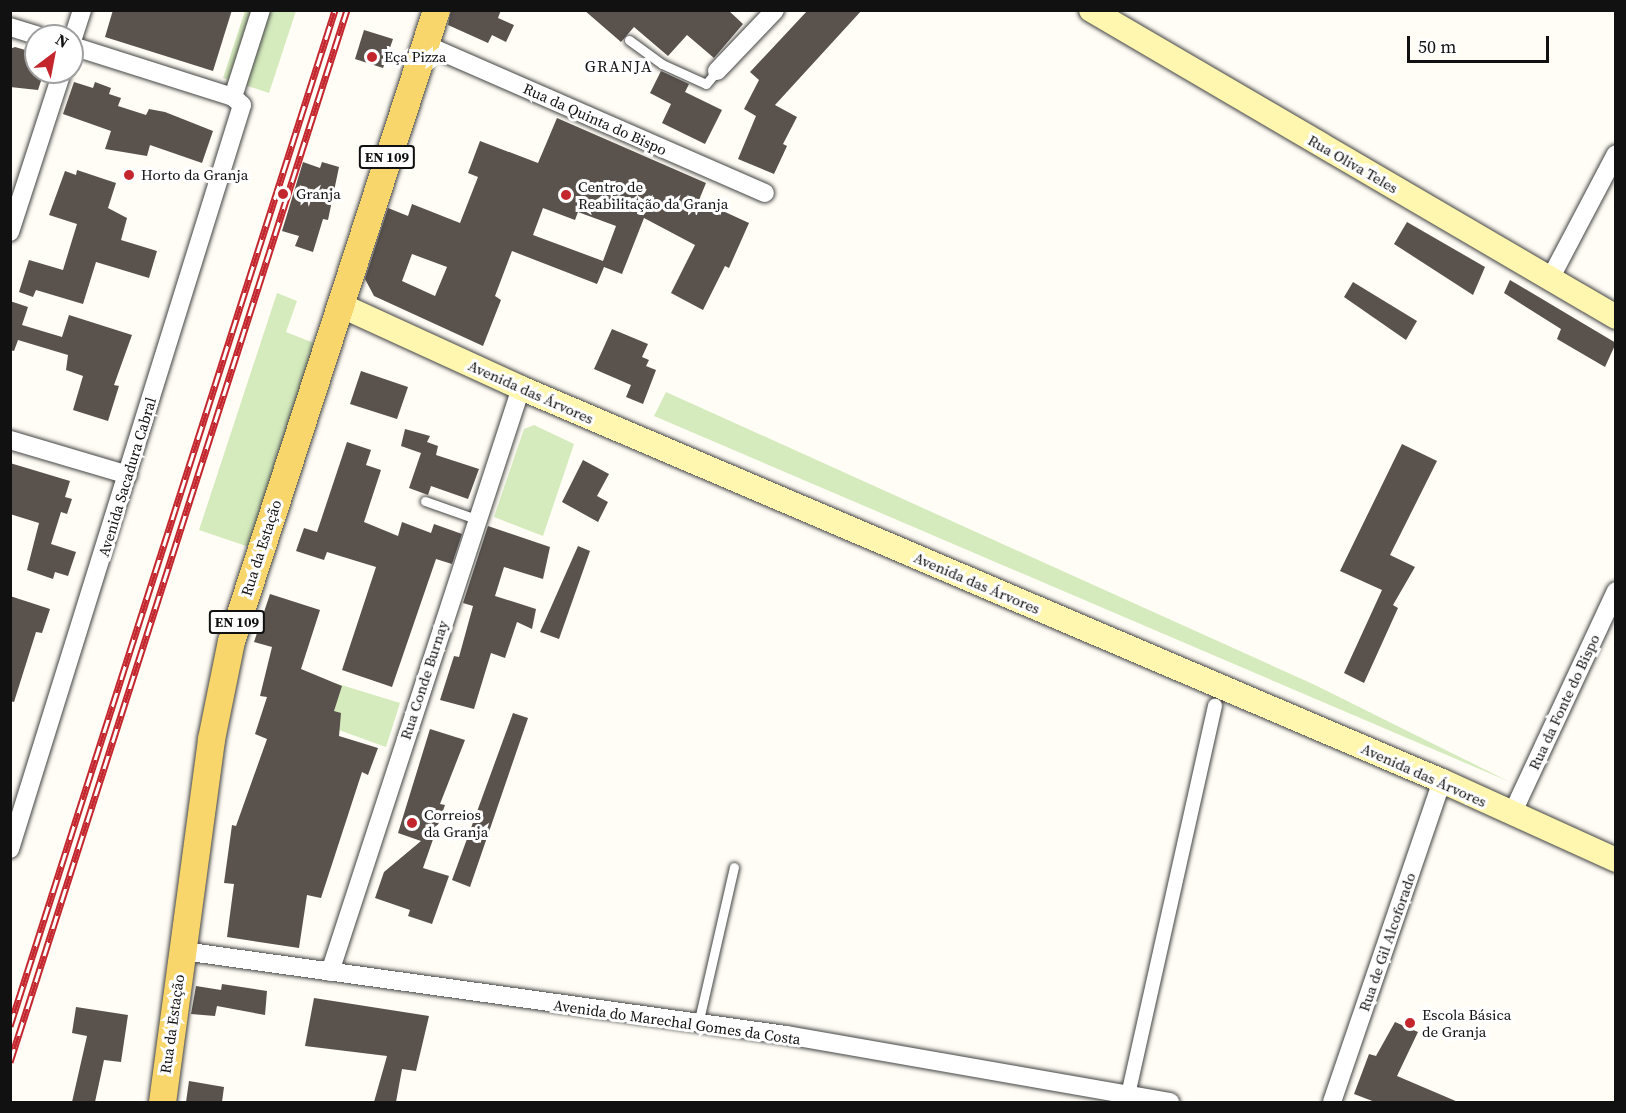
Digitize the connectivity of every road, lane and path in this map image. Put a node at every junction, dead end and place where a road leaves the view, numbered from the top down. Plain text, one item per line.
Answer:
1 (261, 10) edge
2 (436, 10) edge
3 (775, 10) edge
4 (1091, 10) edge
5 (629, 40) dead end
6 (424, 44) junction
7 (84, 48) edge
8 (717, 72) joint
9 (58, 84) edge
10 (238, 101) junction
11 (1616, 154) edge
12 (765, 193) dead end
13 (10, 232) edge
14 (1550, 279) junction
15 (340, 305) junction
16 (1616, 317) edge
17 (521, 388) junction
18 (10, 440) edge
19 (128, 475) junction
20 (425, 501) dead end
21 (476, 519) junction
22 (1616, 591) edge
23 (1215, 706) dead end
24 (1442, 781) junction
25 (1512, 814) junction
26 (10, 849) edge
27 (1616, 860) edge
28 (734, 867) dead end
29 (183, 951) junction
30 (330, 972) junction
31 (698, 1024) junction
32 (1128, 1095) junction
33 (162, 1102) edge
34 (1170, 1102) edge
35 (1332, 1102) edge

1 - 10 street, Avenida Sacadura Cabral
2 - 6 main road, Rua da Estação / EN 109
3 - 8 street
4 - 14 main road, Rua Oliva Teles
5 - 8 lane
6 - 12 street, Rua da Quinta do Bispo
6 - 15 main road, Rua da Estação / EN 109
7 - 10 street
9 - 13 street
10 - 19 street, Avenida Sacadura Cabral
11 - 14 street
14 - 16 main road, Rua Oliva Teles
15 - 17 main road, Avenida das Árvores
15 - 29 main road, Rua da Estação / EN 109
17 - 21 street, Rua Conde Burnay
17 - 24 main road, Avenida das Árvores
18 - 19 street
19 - 26 street, Avenida Sacadura Cabral
20 - 21 lane
21 - 30 street, Rua Conde Burnay
22 - 25 street, Rua da Fonte do Bispo
23 - 32 street
24 - 25 main road, Avenida das Árvores
24 - 35 street, Rua de Gil Alcoforado
25 - 27 main road, Avenida das Árvores
28 - 31 lane
29 - 30 street, Avenida do Marechal Gomes da Costa
29 - 33 main road, Rua da Estação / EN 109
30 - 31 street, Avenida do Marechal Gomes da Costa
31 - 32 street, Avenida do Marechal Gomes da Costa
32 - 34 street, Avenida do Marechal Gomes da Costa

